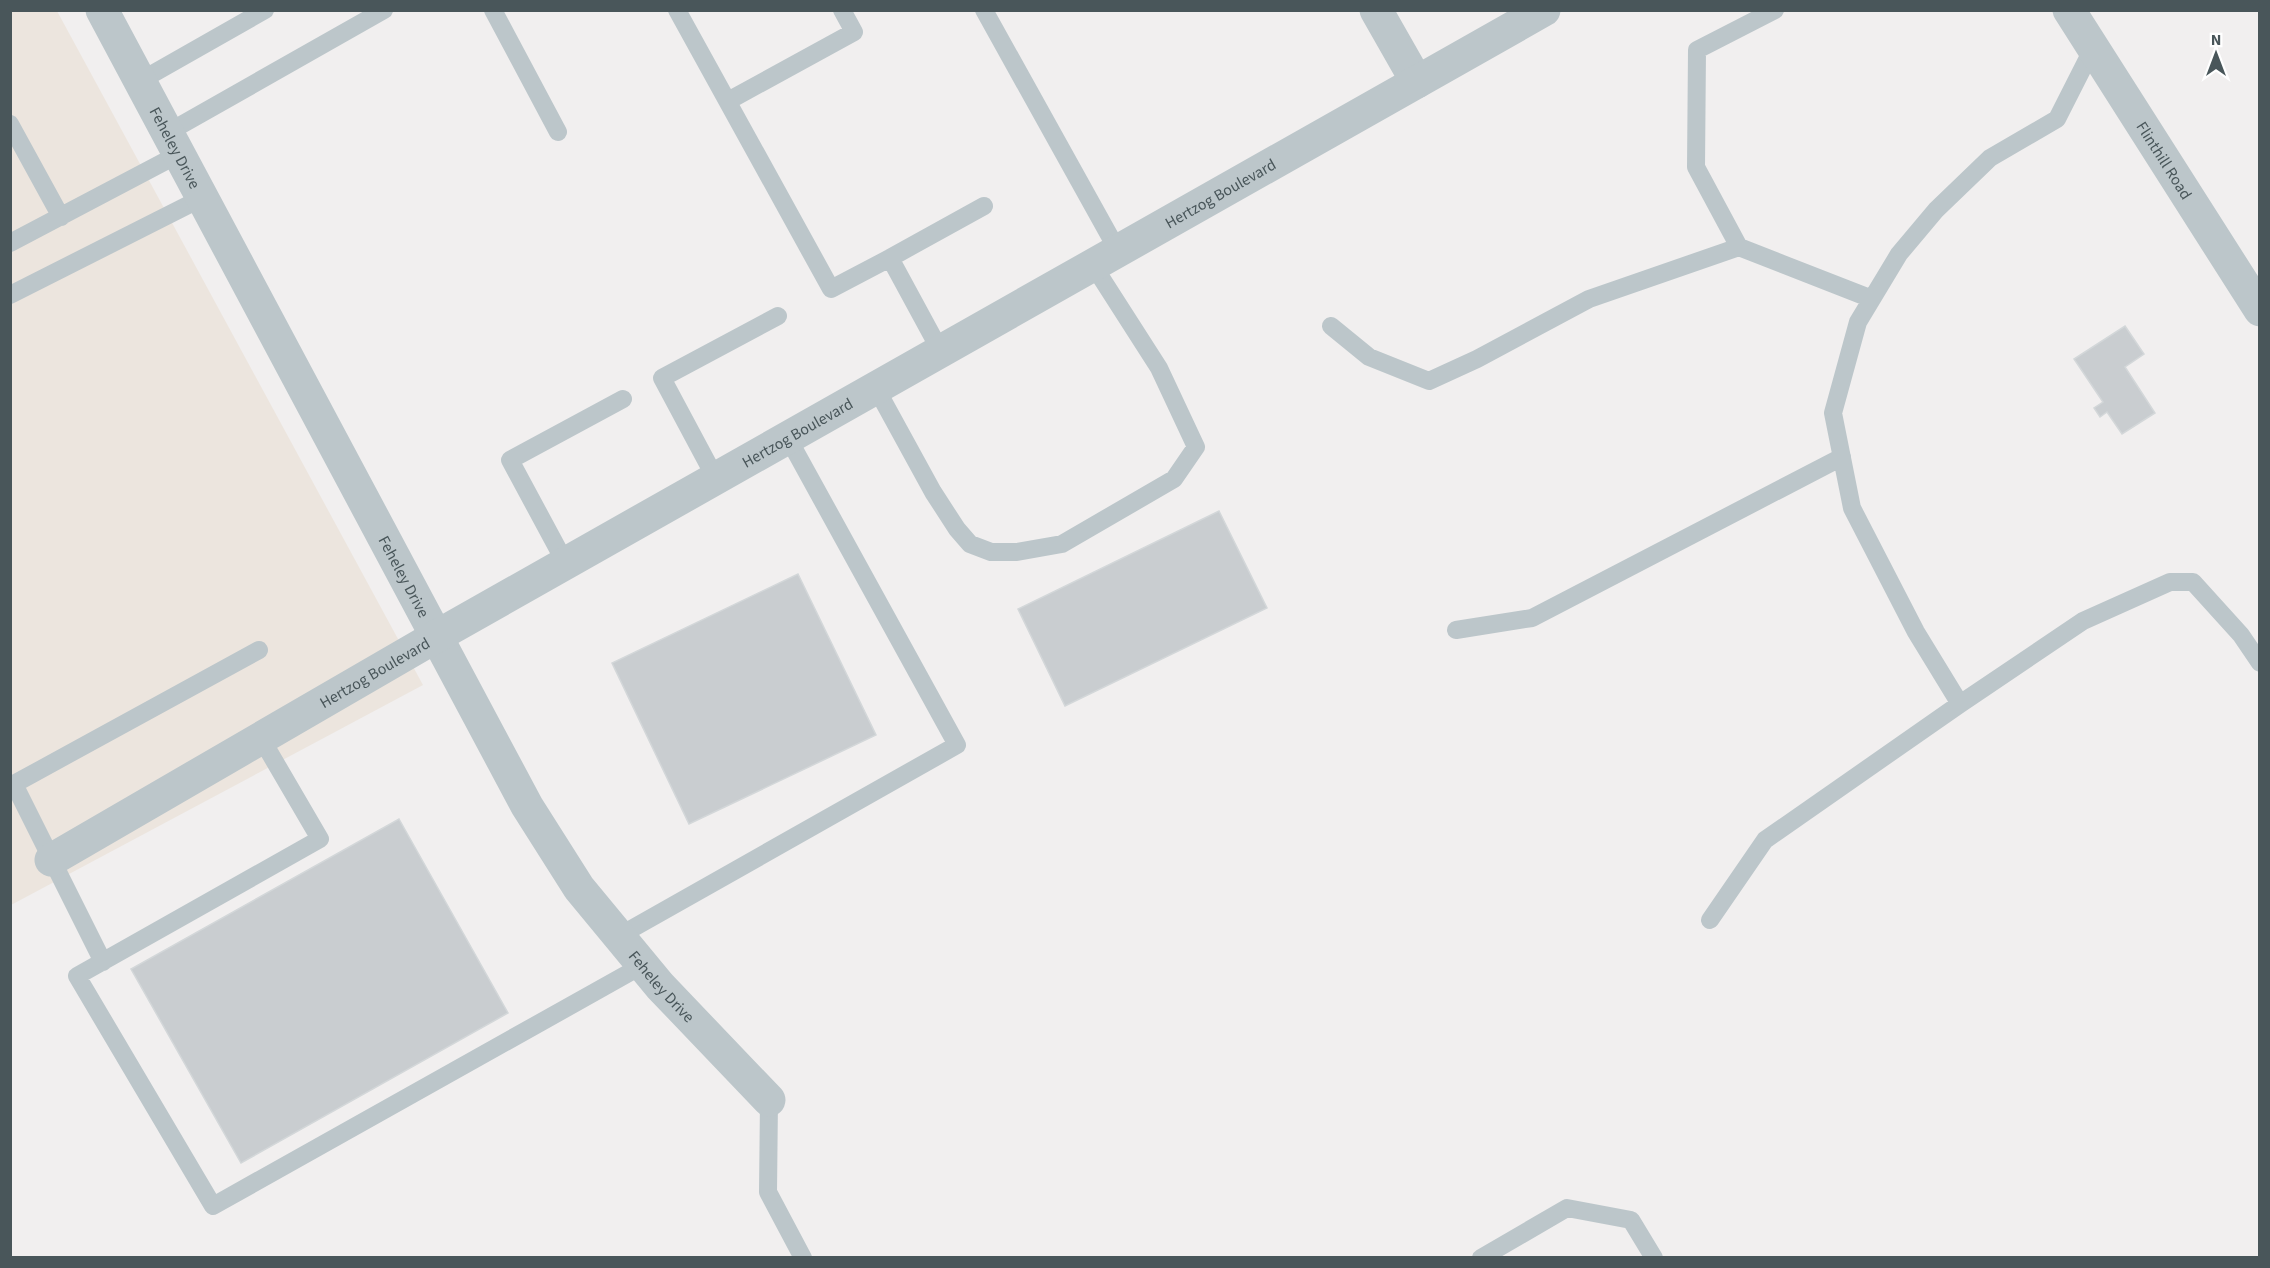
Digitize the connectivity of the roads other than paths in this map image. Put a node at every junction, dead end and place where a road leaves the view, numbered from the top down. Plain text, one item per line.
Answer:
1 (102, 10) edge
2 (265, 10) edge
3 (384, 10) edge
4 (493, 10) edge
5 (677, 10) edge
6 (842, 10) edge
7 (984, 10) edge
8 (1376, 10) edge
9 (1544, 10) edge
10 (1775, 10) edge
11 (2069, 10) edge
12 (245, 15) edge
13 (2093, 48) junction
14 (140, 81) junction
15 (1417, 82) junction
16 (728, 101) junction
17 (10, 124) edge
18 (558, 132) dead end
19 (173, 144) junction
20 (202, 198) junction
21 (984, 206) dead end
22 (61, 217) junction
23 (10, 243) edge
24 (1739, 247) junction
25 (890, 258) junction
26 (1106, 258) junction
27 (10, 295) edge
28 (1872, 299) junction
29 (2259, 310) edge
30 (778, 316) dead end
31 (1331, 326) dead end
32 (941, 352) junction
33 (876, 388) junction
34 (623, 399) dead end
35 (788, 438) junction
36 (1842, 457) junction
37 (716, 479) junction
38 (566, 564) junction
39 (1456, 630) dead end
40 (437, 636) junction
41 (259, 650) dead end
42 (2259, 663) edge
43 (1960, 704) junction
44 (261, 738) junction
45 (12, 785) edge
46 (51, 861) junction
47 (1710, 920) dead end
48 (619, 936) junction
49 (103, 962) junction
50 (642, 965) junction
51 (768, 1100) joint
52 (803, 1257) edge
53 (1481, 1257) edge
54 (1654, 1257) edge

1 - 14 street, Feheley Drive
2 - 12 lane
3 - 19 lane
4 - 18 lane
5 - 16 lane
6 - 16 lane
7 - 26 lane
8 - 15 street
9 - 15 street, Hertzog Boulevard
10 - 24 lane
11 - 13 street, Flinthill Road
12 - 14 lane
13 - 28 lane
13 - 29 street, Flinthill Road
14 - 19 street, Feheley Drive
15 - 26 street, Hertzog Boulevard
16 - 25 lane
17 - 22 lane
19 - 20 street, Feheley Drive
19 - 22 lane
20 - 27 lane
20 - 40 street, Feheley Drive
21 - 25 lane
22 - 23 lane
24 - 28 lane
24 - 31 lane
25 - 32 lane
26 - 32 street, Hertzog Boulevard
26 - 33 lane
28 - 36 lane
30 - 37 lane
32 - 33 street, Hertzog Boulevard
33 - 35 street, Hertzog Boulevard
34 - 38 lane
35 - 37 street, Hertzog Boulevard
35 - 48 lane
36 - 39 lane
36 - 43 lane
37 - 38 street, Hertzog Boulevard
38 - 40 street, Hertzog Boulevard
40 - 44 street, Hertzog Boulevard
40 - 48 street, Feheley Drive
41 - 45 lane
42 - 43 lane
43 - 47 lane
44 - 46 street, Hertzog Boulevard
44 - 49 lane
45 - 46 lane
46 - 49 lane
48 - 50 street, Feheley Drive
49 - 50 lane
50 - 51 street, Feheley Drive
51 - 52 lane
53 - 54 lane

